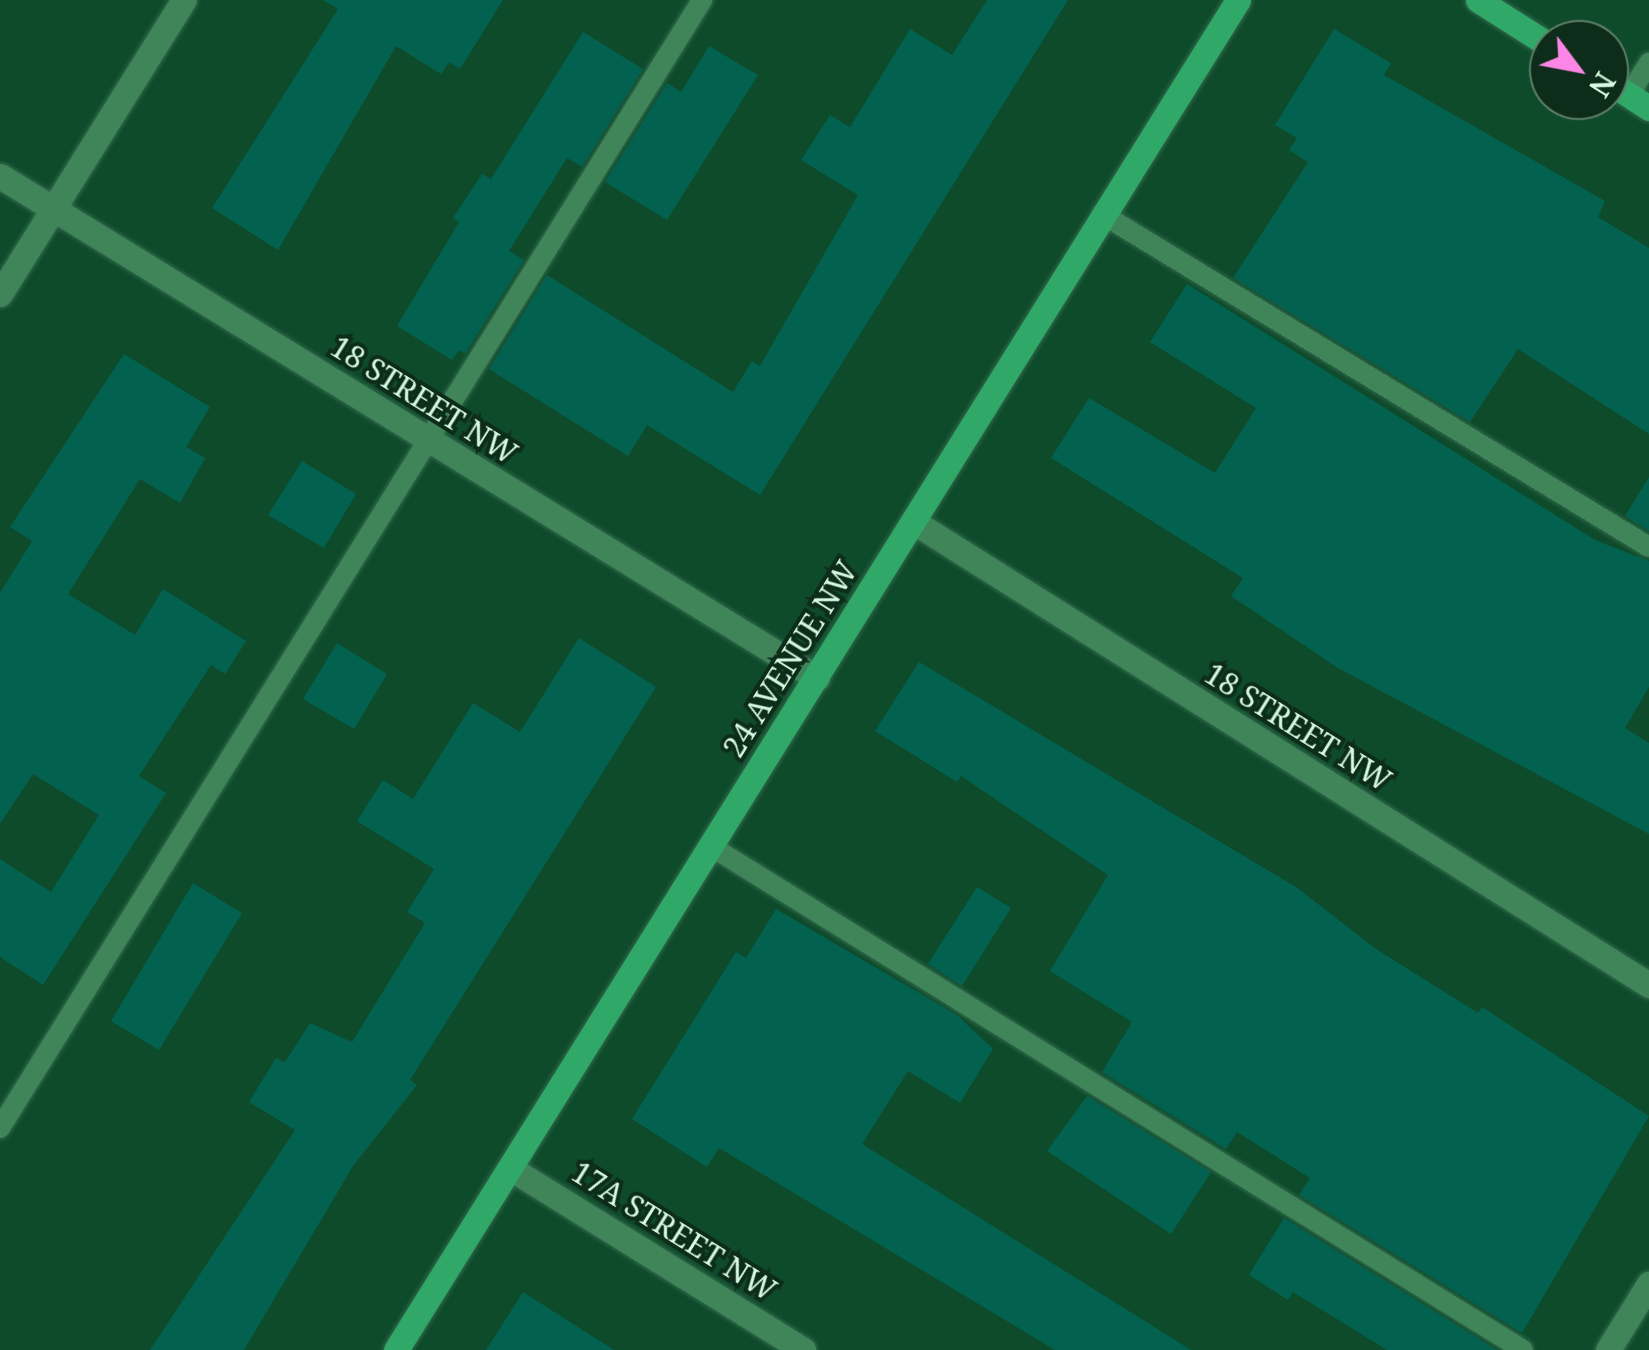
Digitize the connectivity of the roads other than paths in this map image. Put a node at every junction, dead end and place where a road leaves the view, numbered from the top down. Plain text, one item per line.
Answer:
1 (184, 0) edge
2 (702, 0) edge
3 (1238, 0) edge
4 (1478, 0) edge
5 (1529, 32) edge
6 (1649, 62) edge
7 (1629, 95) edge
8 (0, 176) edge
9 (53, 209) junction
10 (1102, 214) junction
11 (0, 294) edge
12 (427, 440) junction
13 (914, 522) junction
14 (1649, 547) edge
15 (816, 678) junction
16 (712, 847) junction
17 (1649, 985) edge
18 (0, 1128) edge
19 (510, 1168) junction
20 (1649, 1284) edge
21 (396, 1350) edge
22 (803, 1350) edge
23 (1524, 1350) edge
24 (1608, 1350) edge

1 - 9 street
2 - 12 lane
3 - 10 street, 24 AVENUE NW
4 - 5 street
6 - 7 lane
8 - 9 street, 18 STREET NW
9 - 11 street
9 - 12 street, 18 STREET NW
10 - 13 street, 24 AVENUE NW
10 - 14 lane
12 - 15 street, 18 STREET NW
12 - 18 lane
13 - 15 street, 24 AVENUE NW
13 - 17 street, 18 STREET NW
15 - 16 street, 24 AVENUE NW
16 - 19 street, 24 AVENUE NW
16 - 23 lane
19 - 21 street, 24 AVENUE NW
19 - 22 street, 17A STREET NW
20 - 24 street

